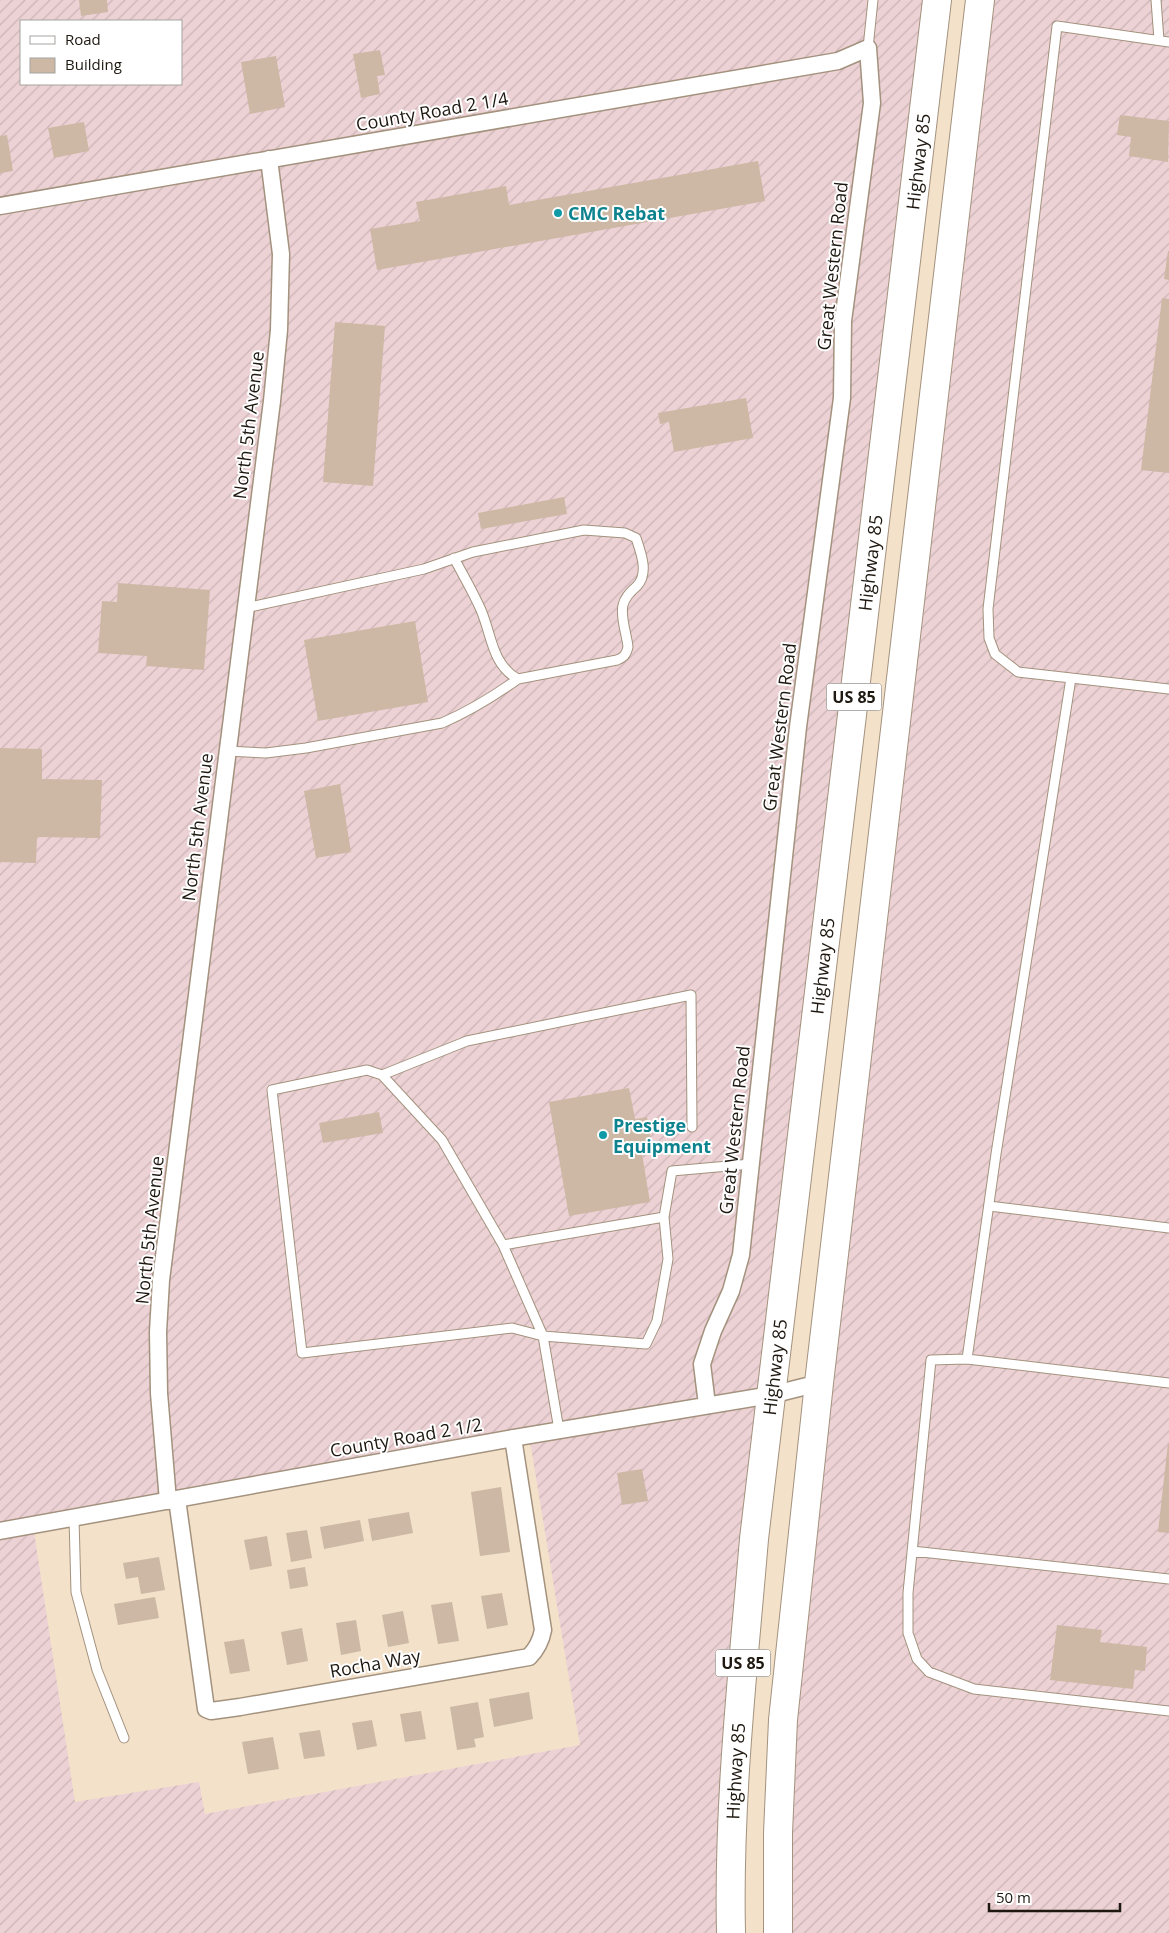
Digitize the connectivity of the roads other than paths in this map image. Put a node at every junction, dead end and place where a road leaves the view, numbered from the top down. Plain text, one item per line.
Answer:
1 (873, 0) edge
2 (937, 0) edge
3 (980, 0) edge
4 (1156, 0) edge
5 (1158, 40) junction
6 (1169, 42) edge
7 (868, 48) junction
8 (268, 159) junction
9 (0, 206) edge
10 (454, 558) junction
11 (245, 608) junction
12 (1071, 678) junction
13 (518, 679) junction
14 (1169, 690) edge
15 (227, 751) junction
16 (382, 1075) junction
17 (692, 1127) dead end
18 (750, 1164) junction
19 (989, 1206) junction
20 (664, 1217) junction
21 (1169, 1228) edge
22 (503, 1245) junction
23 (543, 1336) junction
24 (967, 1359) junction
25 (819, 1383) junction
26 (1169, 1383) edge
27 (771, 1395) junction
28 (707, 1406) junction
29 (560, 1430) junction
30 (513, 1438) junction
31 (174, 1503) junction
32 (74, 1518) junction
33 (0, 1531) edge
34 (912, 1551) junction
35 (1169, 1579) edge
36 (1169, 1711) edge
37 (124, 1738) dead end
38 (731, 1933) edge
39 (778, 1933) edge

1 - 7 lane
2 - 27 highway, Highway 85 / US 85
3 - 25 highway, US 85
4 - 5 lane
5 - 6 lane
5 - 12 lane
7 - 8 street, County Road 2 1/4
7 - 18 street, Great Western Road
8 - 9 street, County Road 2 1/4
8 - 11 street, North 5th Avenue
10 - 11 lane
10 - 13 lane
10 - 13 lane
11 - 15 street, North 5th Avenue
12 - 14 lane
12 - 19 lane
13 - 15 lane
15 - 31 street, North 5th Avenue
16 - 17 lane
16 - 22 lane
16 - 23 lane
18 - 20 lane
18 - 28 street, Great Western Road
19 - 21 lane
19 - 24 lane
20 - 22 lane
20 - 23 lane
22 - 23 lane
23 - 29 lane
24 - 26 lane
24 - 34 lane
25 - 27 street, County Road 2 1/2
25 - 39 highway, US 85
27 - 28 street, County Road 2 1/2
27 - 38 highway, Highway 85 / US 85
28 - 29 street, County Road 2 1/2
29 - 30 street, County Road 2 1/2
30 - 31 street, County Road 2 1/2
30 - 31 street, Rocha Way
31 - 32 street, County Road 2 1/2
32 - 33 street, County Road 2 1/2
32 - 37 lane
34 - 35 lane
34 - 36 lane

